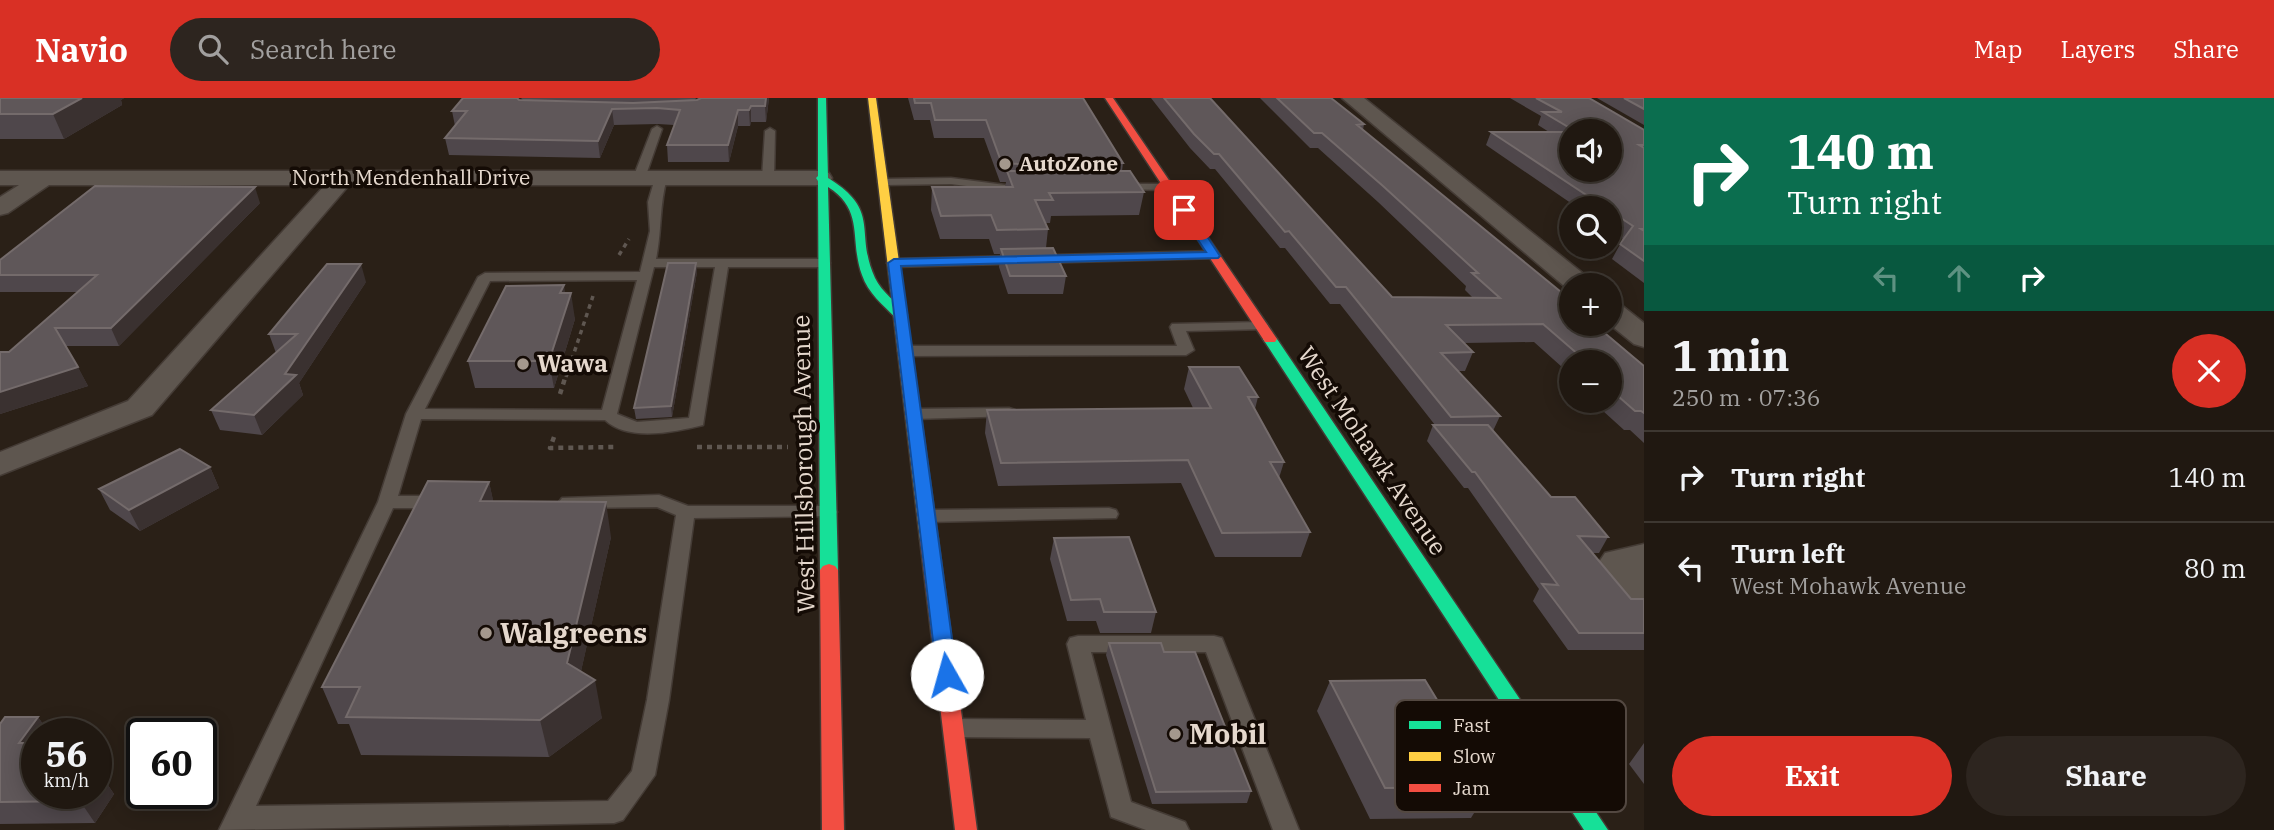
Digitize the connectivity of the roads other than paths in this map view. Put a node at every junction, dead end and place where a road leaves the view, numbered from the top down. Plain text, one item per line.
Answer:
1 (822, 98) edge
2 (872, 98) edge
3 (1109, 98) edge
4 (1352, 98) edge
5 (657, 130) dead end
6 (770, 131) dead end
7 (0, 178) edge
8 (44, 178) junction
9 (343, 178) junction
10 (650, 178) junction
11 (768, 178) junction
12 (821, 178) junction
13 (884, 182) junction
14 (1102, 187) edge
15 (1168, 187) junction
16 (1020, 188) edge
17 (0, 208) edge
18 (1214, 256) junction
19 (722, 262) junction
20 (823, 262) junction
21 (894, 263) junction
22 (647, 270) junction
23 (1565, 273) edge
24 (901, 315) junction
25 (1622, 320) edge
26 (1261, 326) junction
27 (1644, 338) edge
28 (906, 351) junction
29 (1020, 413) edge
30 (414, 414) junction
31 (914, 414) junction
32 (609, 415) junction
33 (0, 464) edge
34 (387, 502) junction
35 (455, 502) edge
36 (550, 502) edge
37 (685, 512) junction
38 (828, 512) junction
39 (1109, 514) dead end
40 (927, 516) junction
41 (1644, 557) edge
42 (1644, 592) edge
43 (1510, 700) edge
44 (954, 728) junction
45 (1099, 729) junction
46 (1585, 812) edge
47 (235, 824) edge
48 (833, 830) edge
49 (967, 830) edge
50 (1176, 830) edge
51 (1286, 830) edge
52 (1597, 830) edge

1 - 12 main road, West Hillsborough Avenue
2 - 13 main road
3 - 15 main road, West Mohawk Avenue
4 - 23 street
5 - 10 lane
6 - 11 lane
7 - 8 street, North Mendenhall Drive
8 - 9 street, North Mendenhall Drive
8 - 17 street
9 - 10 street, North Mendenhall Drive
9 - 33 street
10 - 11 street, North Mendenhall Drive
10 - 22 lane
11 - 12 street, North Mendenhall Drive
12 - 20 main road, West Hillsborough Avenue
12 - 24 main road
13 - 16 lane
13 - 21 main road
14 - 15 lane
15 - 18 main road, West Mohawk Avenue
18 - 21 lane
18 - 26 main road, West Mohawk Avenue
19 - 20 lane
19 - 22 lane
19 - 32 lane
20 - 38 main road, West Hillsborough Avenue
21 - 24 main road
22 - 30 lane
22 - 32 lane
24 - 28 main road
25 - 27 street
26 - 28 lane
26 - 43 main road, West Mohawk Avenue
28 - 31 main road
29 - 31 lane
30 - 32 lane
30 - 34 lane
31 - 40 main road
34 - 35 lane
34 - 47 lane
36 - 37 lane
37 - 38 lane
37 - 47 lane
38 - 48 main road, West Hillsborough Avenue
39 - 40 lane
40 - 44 main road
41 - 42 street
44 - 45 lane
44 - 49 main road
45 - 50 lane
45 - 51 lane
46 - 52 main road, West Mohawk Avenue

